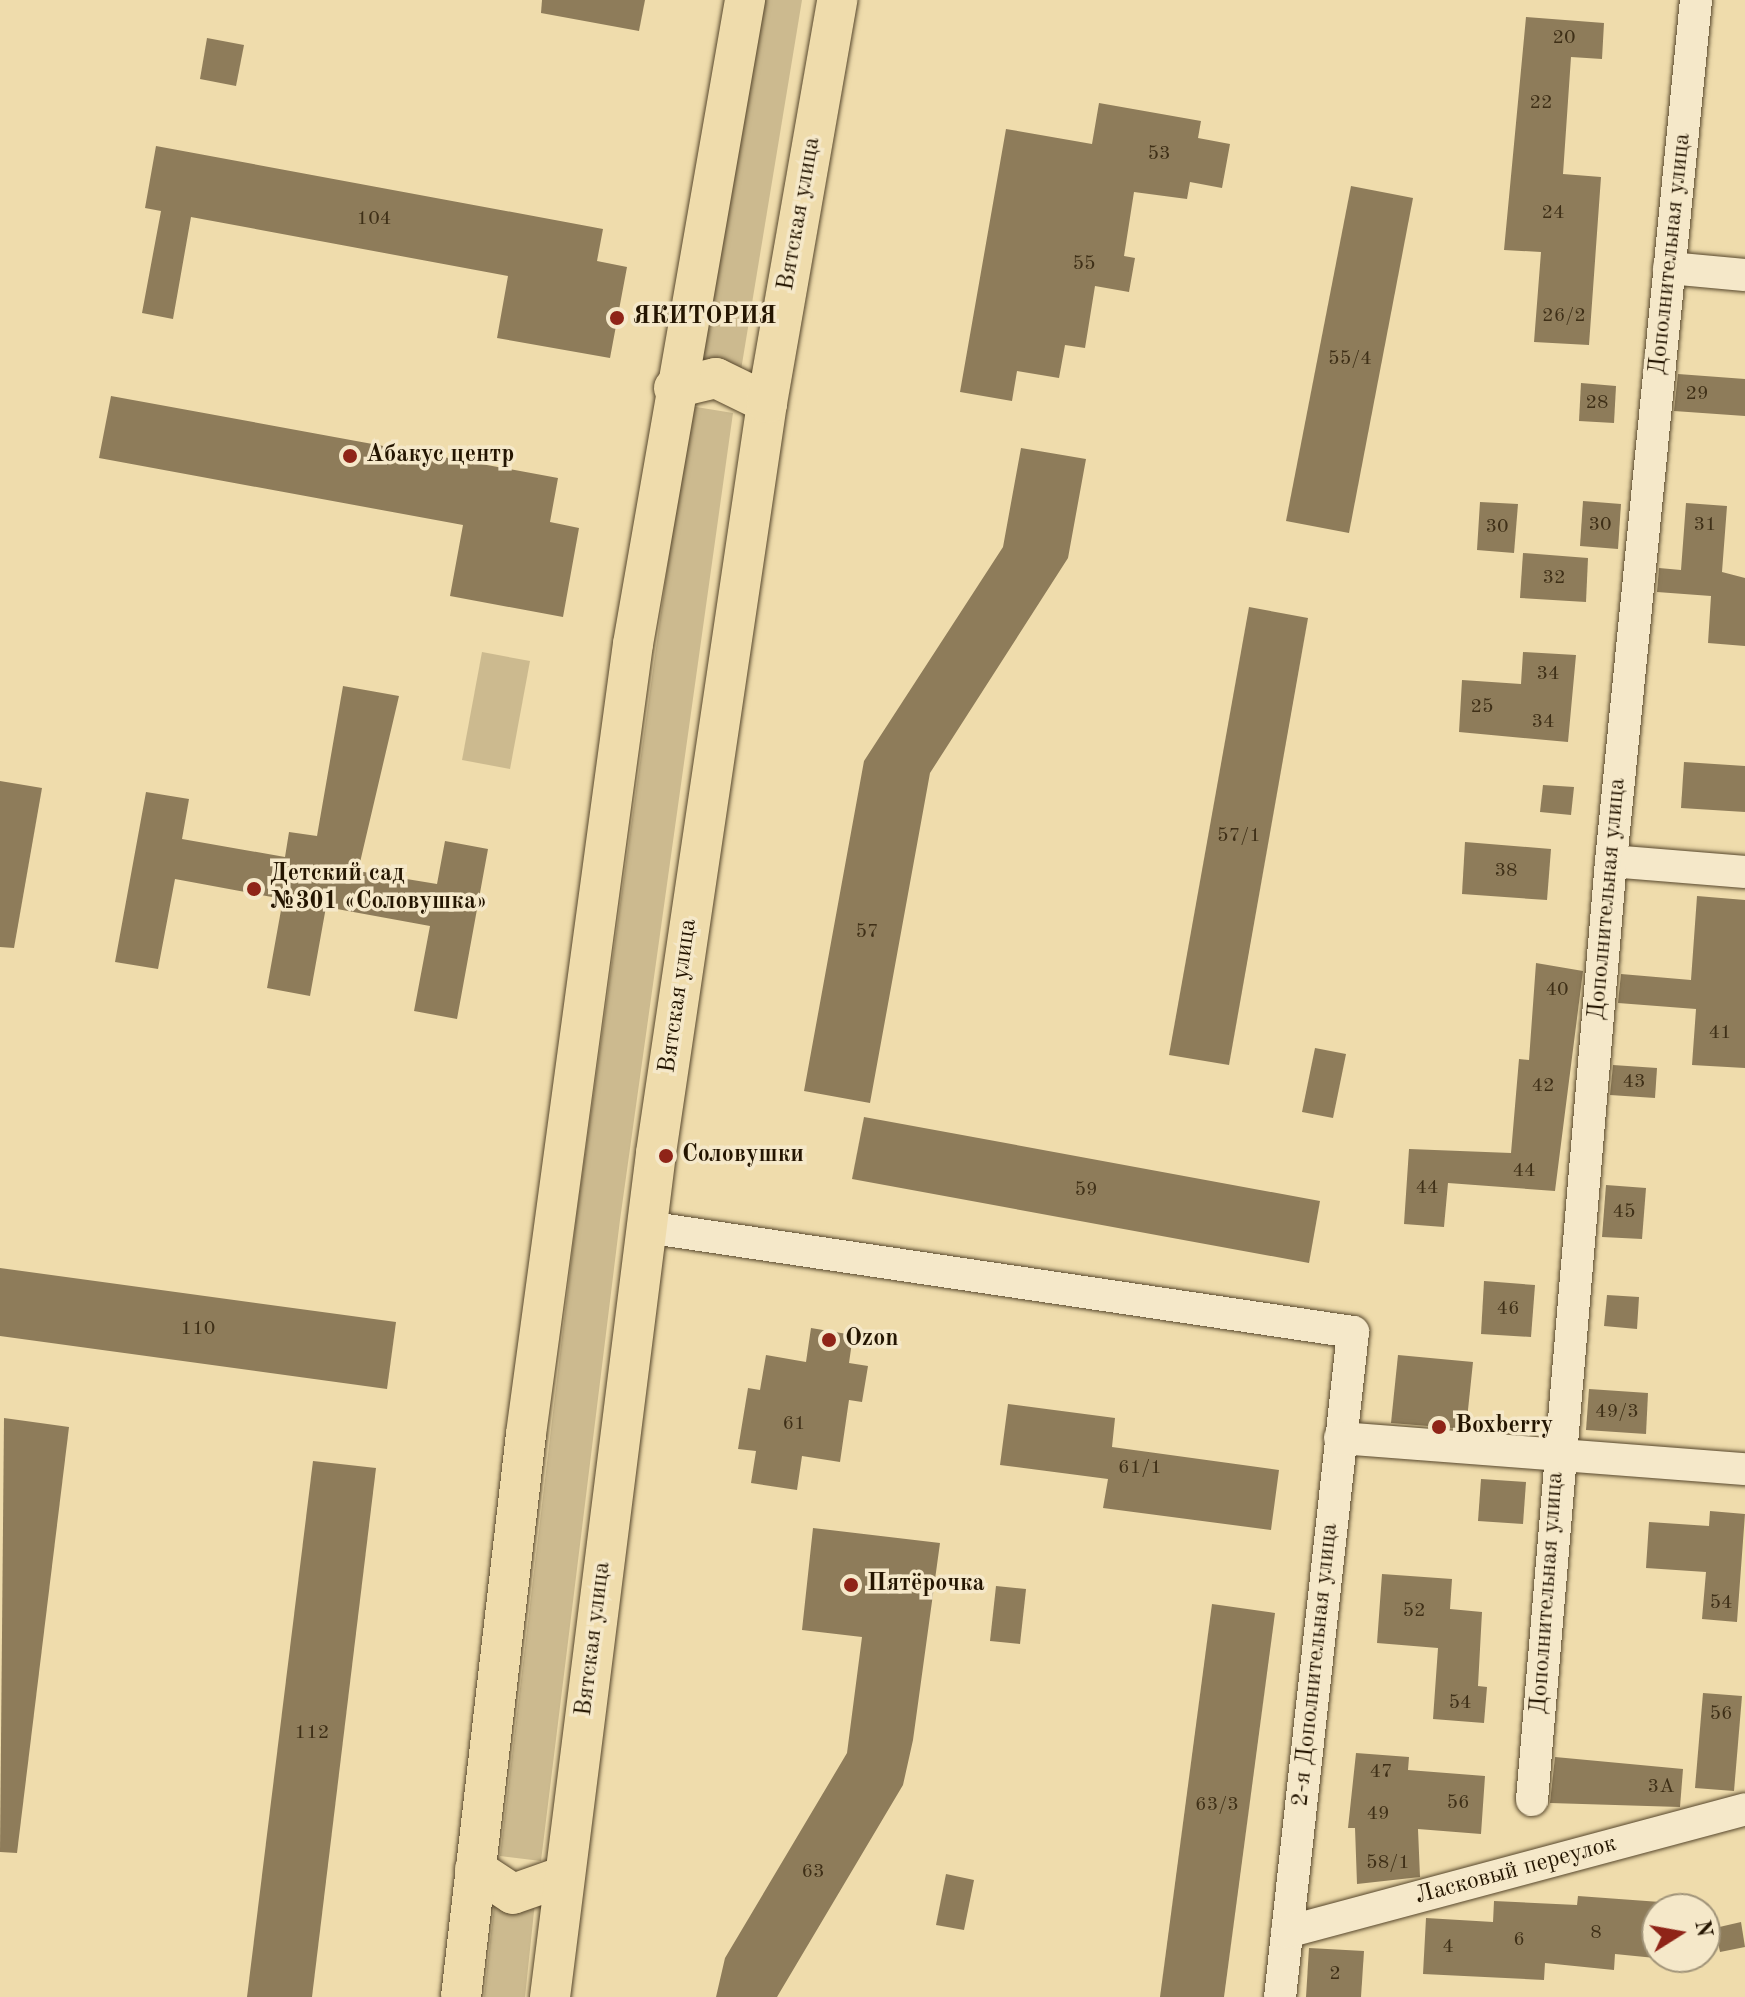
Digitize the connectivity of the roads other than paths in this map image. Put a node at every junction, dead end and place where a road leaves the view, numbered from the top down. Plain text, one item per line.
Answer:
1 (745, 0) edge
2 (837, 0) edge
3 (1696, 0) edge
4 (1669, 268) junction
5 (1745, 275) edge
6 (674, 388) junction
7 (767, 403) junction
8 (1611, 861) junction
9 (1745, 872) edge
10 (646, 1227) junction
11 (1340, 1438) junction
12 (1558, 1457) junction
13 (1745, 1469) edge
14 (1532, 1800) dead end
15 (1745, 1809) edge
16 (475, 1869) junction
17 (564, 1876) junction
18 (1287, 1932) junction
19 (461, 1997) edge
20 (550, 1997) edge
21 (1280, 1997) edge

1 - 6 main road
2 - 7 main road, Вятская улица
3 - 4 street, Дополнительная улица
4 - 5 street
4 - 8 street, Дополнительная улица
6 - 7 main road
6 - 16 main road
7 - 10 main road, Вятская улица
8 - 9 street
8 - 12 street, Дополнительная улица
10 - 11 street, 2-я Дополнительная улица
10 - 17 main road, Вятская улица
11 - 12 street
11 - 18 street, 2-я Дополнительная улица
12 - 13 street
12 - 14 street, Дополнительная улица
15 - 18 street, Ласковый переулок
16 - 17 main road
16 - 19 main road
17 - 20 main road, Вятская улица
18 - 21 street, 2-я Дополнительная улица

